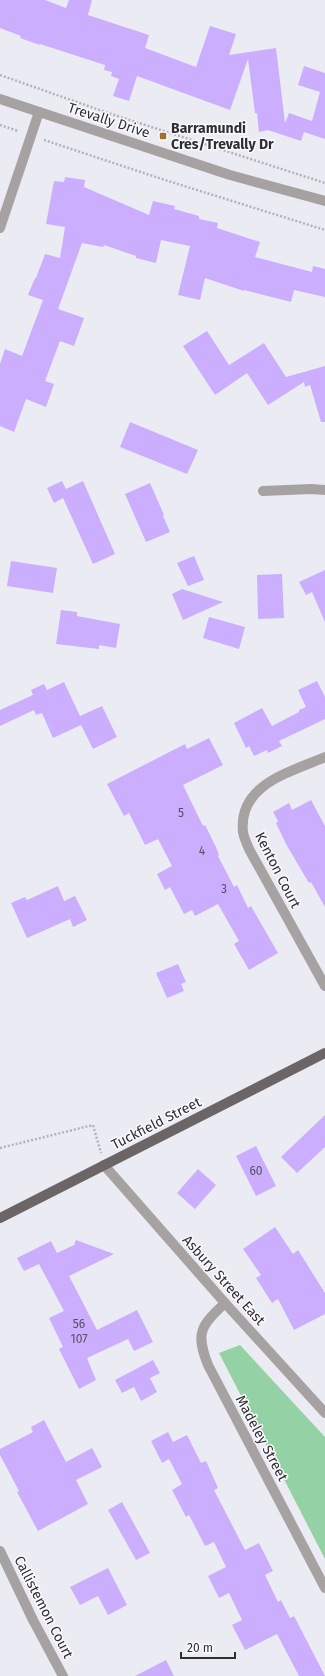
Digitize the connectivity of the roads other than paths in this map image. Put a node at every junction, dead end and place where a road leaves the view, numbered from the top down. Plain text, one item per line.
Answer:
1 (0, 98) edge
2 (39, 112) junction
3 (325, 200) edge
4 (0, 228) edge
5 (325, 490) edge
6 (263, 491) dead end
7 (325, 757) edge
8 (325, 986) edge
9 (325, 1053) edge
10 (104, 1165) junction
11 (0, 1218) edge
12 (225, 1303) junction
13 (325, 1413) edge
14 (0, 1551) edge
15 (325, 1588) edge
16 (63, 1676) edge

1 - 2 street, Trevally Drive
2 - 3 street, Trevally Drive
2 - 4 street
5 - 6 street
7 - 8 street, Kenton Court
9 - 10 main road, Tuckfield Street
10 - 11 main road, Tuckfield Street
10 - 12 street, Asbury Street East
12 - 13 street, Asbury Street East
12 - 15 street, Madeley Street
14 - 16 street, Callistemon Court

